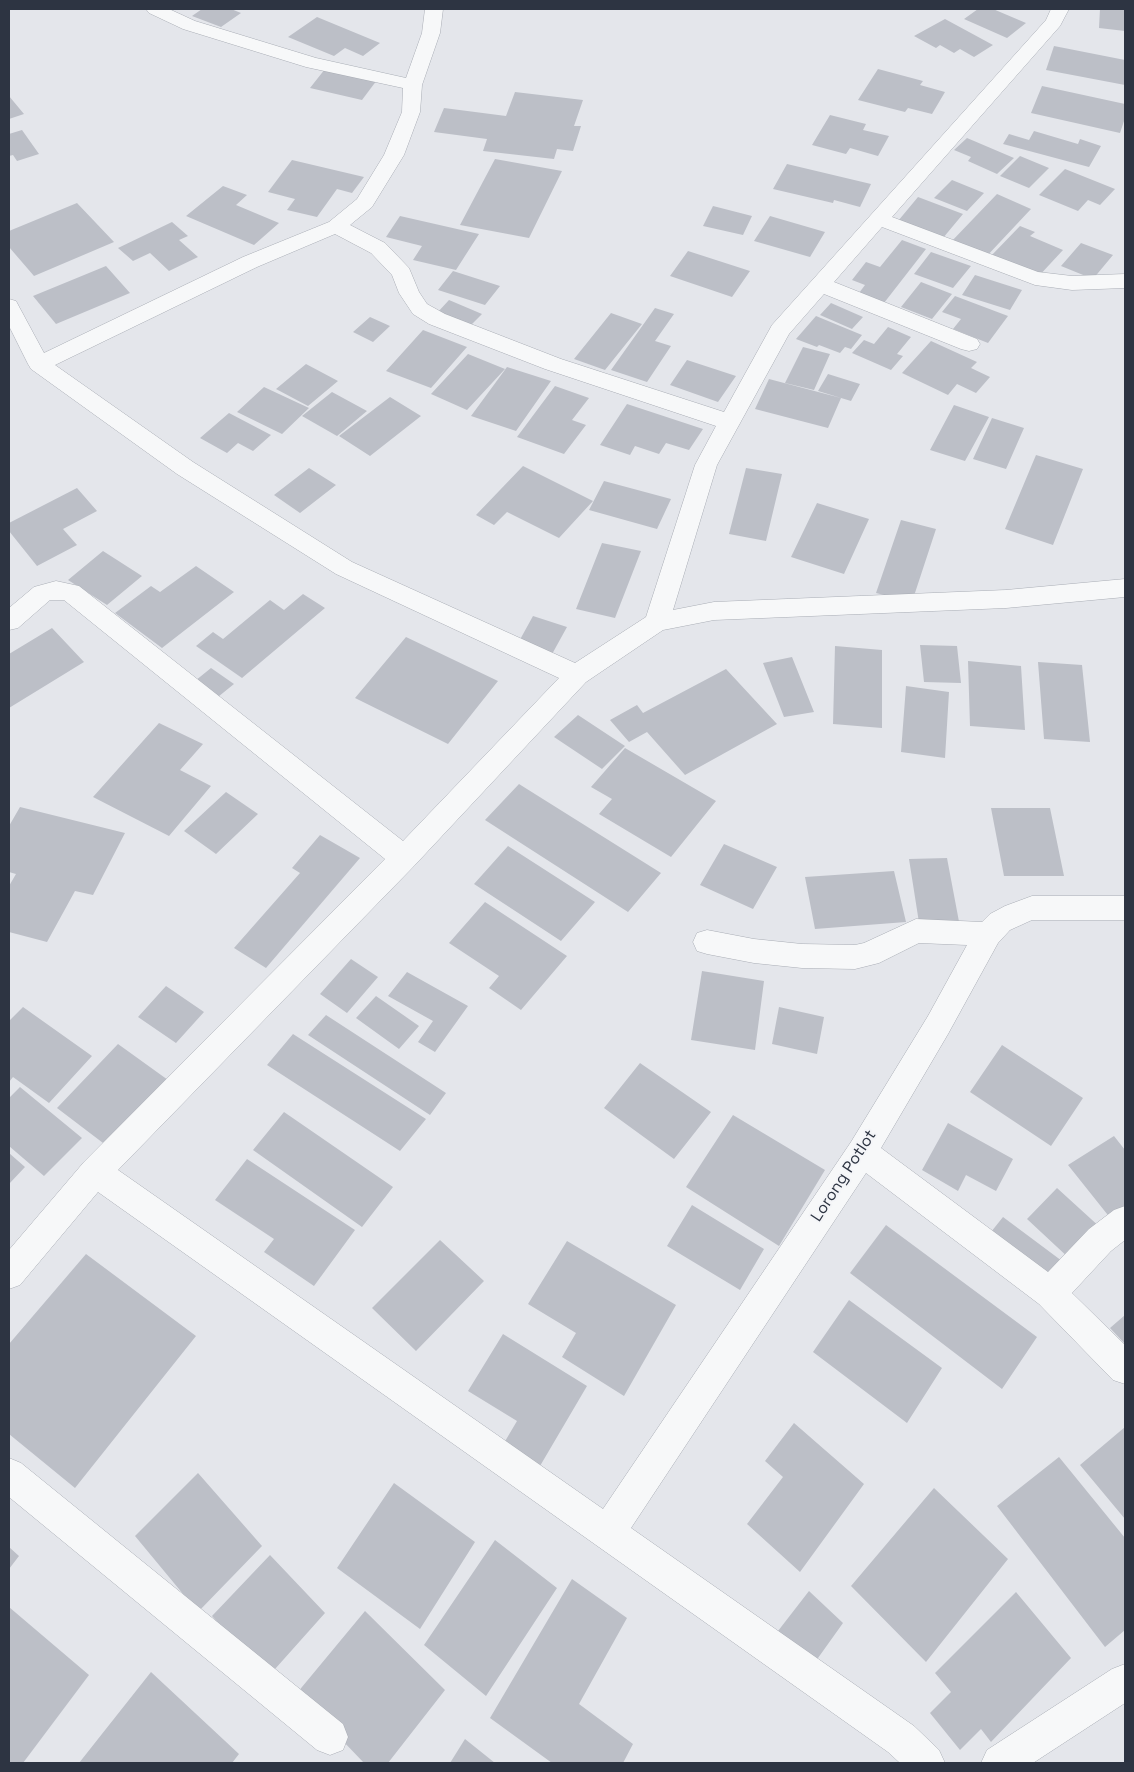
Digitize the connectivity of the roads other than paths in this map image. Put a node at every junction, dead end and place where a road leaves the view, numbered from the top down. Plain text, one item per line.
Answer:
1 (155, 9) edge
2 (434, 9) edge
3 (1060, 9) edge
4 (413, 85) junction
5 (879, 219) junction
6 (336, 226) junction
7 (1125, 281) edge
8 (821, 286) junction
9 (9, 306) edge
10 (969, 344) dead end
11 (39, 364) junction
12 (729, 422) junction
13 (1125, 588) edge
14 (9, 621) edge
15 (656, 622) junction
16 (577, 675) junction
17 (404, 858) junction
18 (1125, 908) edge
19 (988, 934) junction
20 (707, 942) dead end
21 (862, 1152) junction
22 (95, 1172) junction
23 (1125, 1221) edge
24 (9, 1274) edge
25 (1050, 1293) junction
26 (1125, 1368) edge
27 (9, 1475) edge
28 (608, 1532) junction
29 (1125, 1682) edge
30 (330, 1737) dead end
31 (926, 1763) edge
32 (1000, 1763) edge

1 - 4 street
2 - 4 street
3 - 5 street
4 - 6 street
5 - 7 street
5 - 8 street
6 - 11 street
6 - 12 street
8 - 10 street
8 - 12 street
9 - 11 street
11 - 16 street
12 - 15 street
13 - 15 street
14 - 17 street
15 - 16 street
16 - 17 street
17 - 22 street
18 - 19 street, Lorong Potlot
19 - 20 street
19 - 21 street, Lorong Potlot
21 - 25 street
21 - 28 street, Lorong Potlot
22 - 24 street
22 - 28 street
23 - 25 street
25 - 26 street
27 - 30 street
28 - 31 street
29 - 32 street

